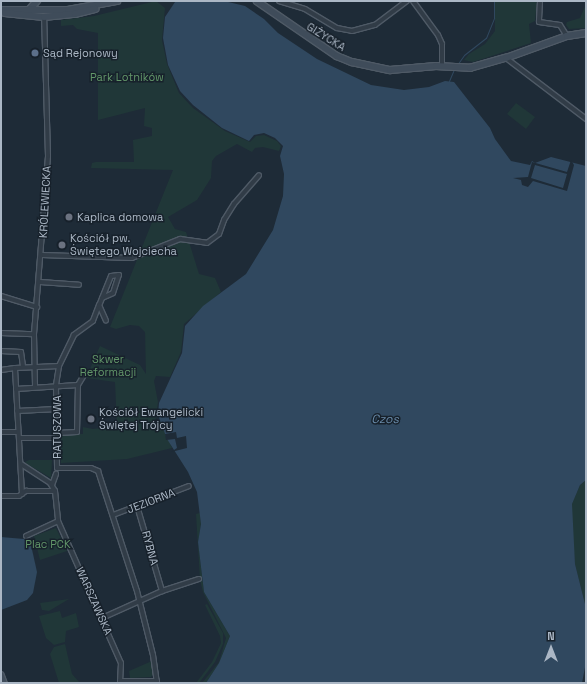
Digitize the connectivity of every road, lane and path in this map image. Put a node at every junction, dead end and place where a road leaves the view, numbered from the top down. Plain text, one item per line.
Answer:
1 (37, 1) edge
2 (40, 1) edge
3 (117, 1) edge
4 (256, 1) edge
5 (279, 1) edge
6 (407, 1) edge
7 (413, 1) edge
8 (540, 1) edge
9 (30, 9) junction
10 (1, 10) edge
11 (1, 13) edge
12 (44, 14) junction
13 (586, 32) edge
14 (567, 36) junction
15 (506, 58) junction
16 (442, 66) junction
17 (586, 119) edge
18 (259, 175) dead end
19 (42, 255) junction
20 (40, 282) junction
21 (80, 285) dead end
22 (1, 296) edge
23 (102, 298) junction
24 (99, 305) junction
25 (37, 307) junction
26 (106, 321) dead end
27 (1, 334) edge
28 (34, 334) junction
29 (1, 351) edge
30 (59, 366) junction
31 (23, 367) junction
32 (35, 367) junction
33 (15, 368) junction
34 (1, 370) edge
35 (84, 375) dead end
36 (78, 385) junction
37 (35, 386) junction
38 (56, 386) junction
39 (16, 387) junction
40 (57, 409) junction
41 (17, 411) junction
42 (1, 432) edge
43 (18, 432) junction
44 (57, 433) junction
45 (19, 438) junction
46 (57, 438) junction
47 (21, 464) junction
48 (56, 474) dead end
49 (52, 485) junction
50 (189, 486) dead end
51 (55, 491) junction
52 (22, 494) junction
53 (1, 496) edge
54 (137, 506) junction
55 (113, 515) junction
56 (58, 521) junction
57 (26, 536) dead end
58 (199, 579) dead end
59 (162, 591) junction
60 (140, 601) junction
61 (102, 618) junction
62 (1, 675) edge
63 (120, 682) edge
64 (157, 682) edge
65 (4, 683) edge

1 - 9 street
2 - 12 street
3 - 12 street
4 - 16 street, GIŻYCKA
5 - 6 street
7 - 16 street
8 - 14 street
9 - 10 street
9 - 12 street
11 - 12 street
12 - 19 street, KRÓLEWIECKA
13 - 14 street
14 - 15 street
15 - 16 street, GIŻYCKA
15 - 17 street
18 - 19 street
19 - 20 street, KRÓLEWIECKA
20 - 21 street
20 - 25 street, KRÓLEWIECKA
22 - 25 street
23 - 23 street, RATUSZOWA
23 - 24 street, RATUSZOWA
24 - 26 street
24 - 30 street, RATUSZOWA
25 - 28 street, KRÓLEWIECKA
27 - 28 street
28 - 32 street, KRÓLEWIECKA
29 - 31 street
30 - 32 street
30 - 38 street, RATUSZOWA
31 - 32 street
31 - 33 street
32 - 37 street, KRÓLEWIECKA
33 - 34 street
33 - 39 street
35 - 36 street
36 - 38 street
36 - 44 street
37 - 38 street
37 - 39 street
38 - 40 street, RATUSZOWA
39 - 41 street
40 - 41 street
40 - 44 street, RATUSZOWA
41 - 43 street
42 - 43 street
43 - 45 street
44 - 46 street, RATUSZOWA
45 - 46 street
45 - 47 street
46 - 55 street, RATUSZOWA
47 - 49 street
47 - 52 street
48 - 49 street, RATUSZOWA
49 - 51 street
50 - 54 street, JEZIORNA
51 - 52 street
51 - 56 street
52 - 53 street
54 - 55 street, JEZIORNA
54 - 59 street, RYBNA
55 - 60 street
56 - 57 street
56 - 61 street, WARSZAWSKA
58 - 59 street
59 - 60 street
60 - 61 street
60 - 64 street
61 - 63 street, WARSZAWSKA
62 - 65 street
63 - 64 street

